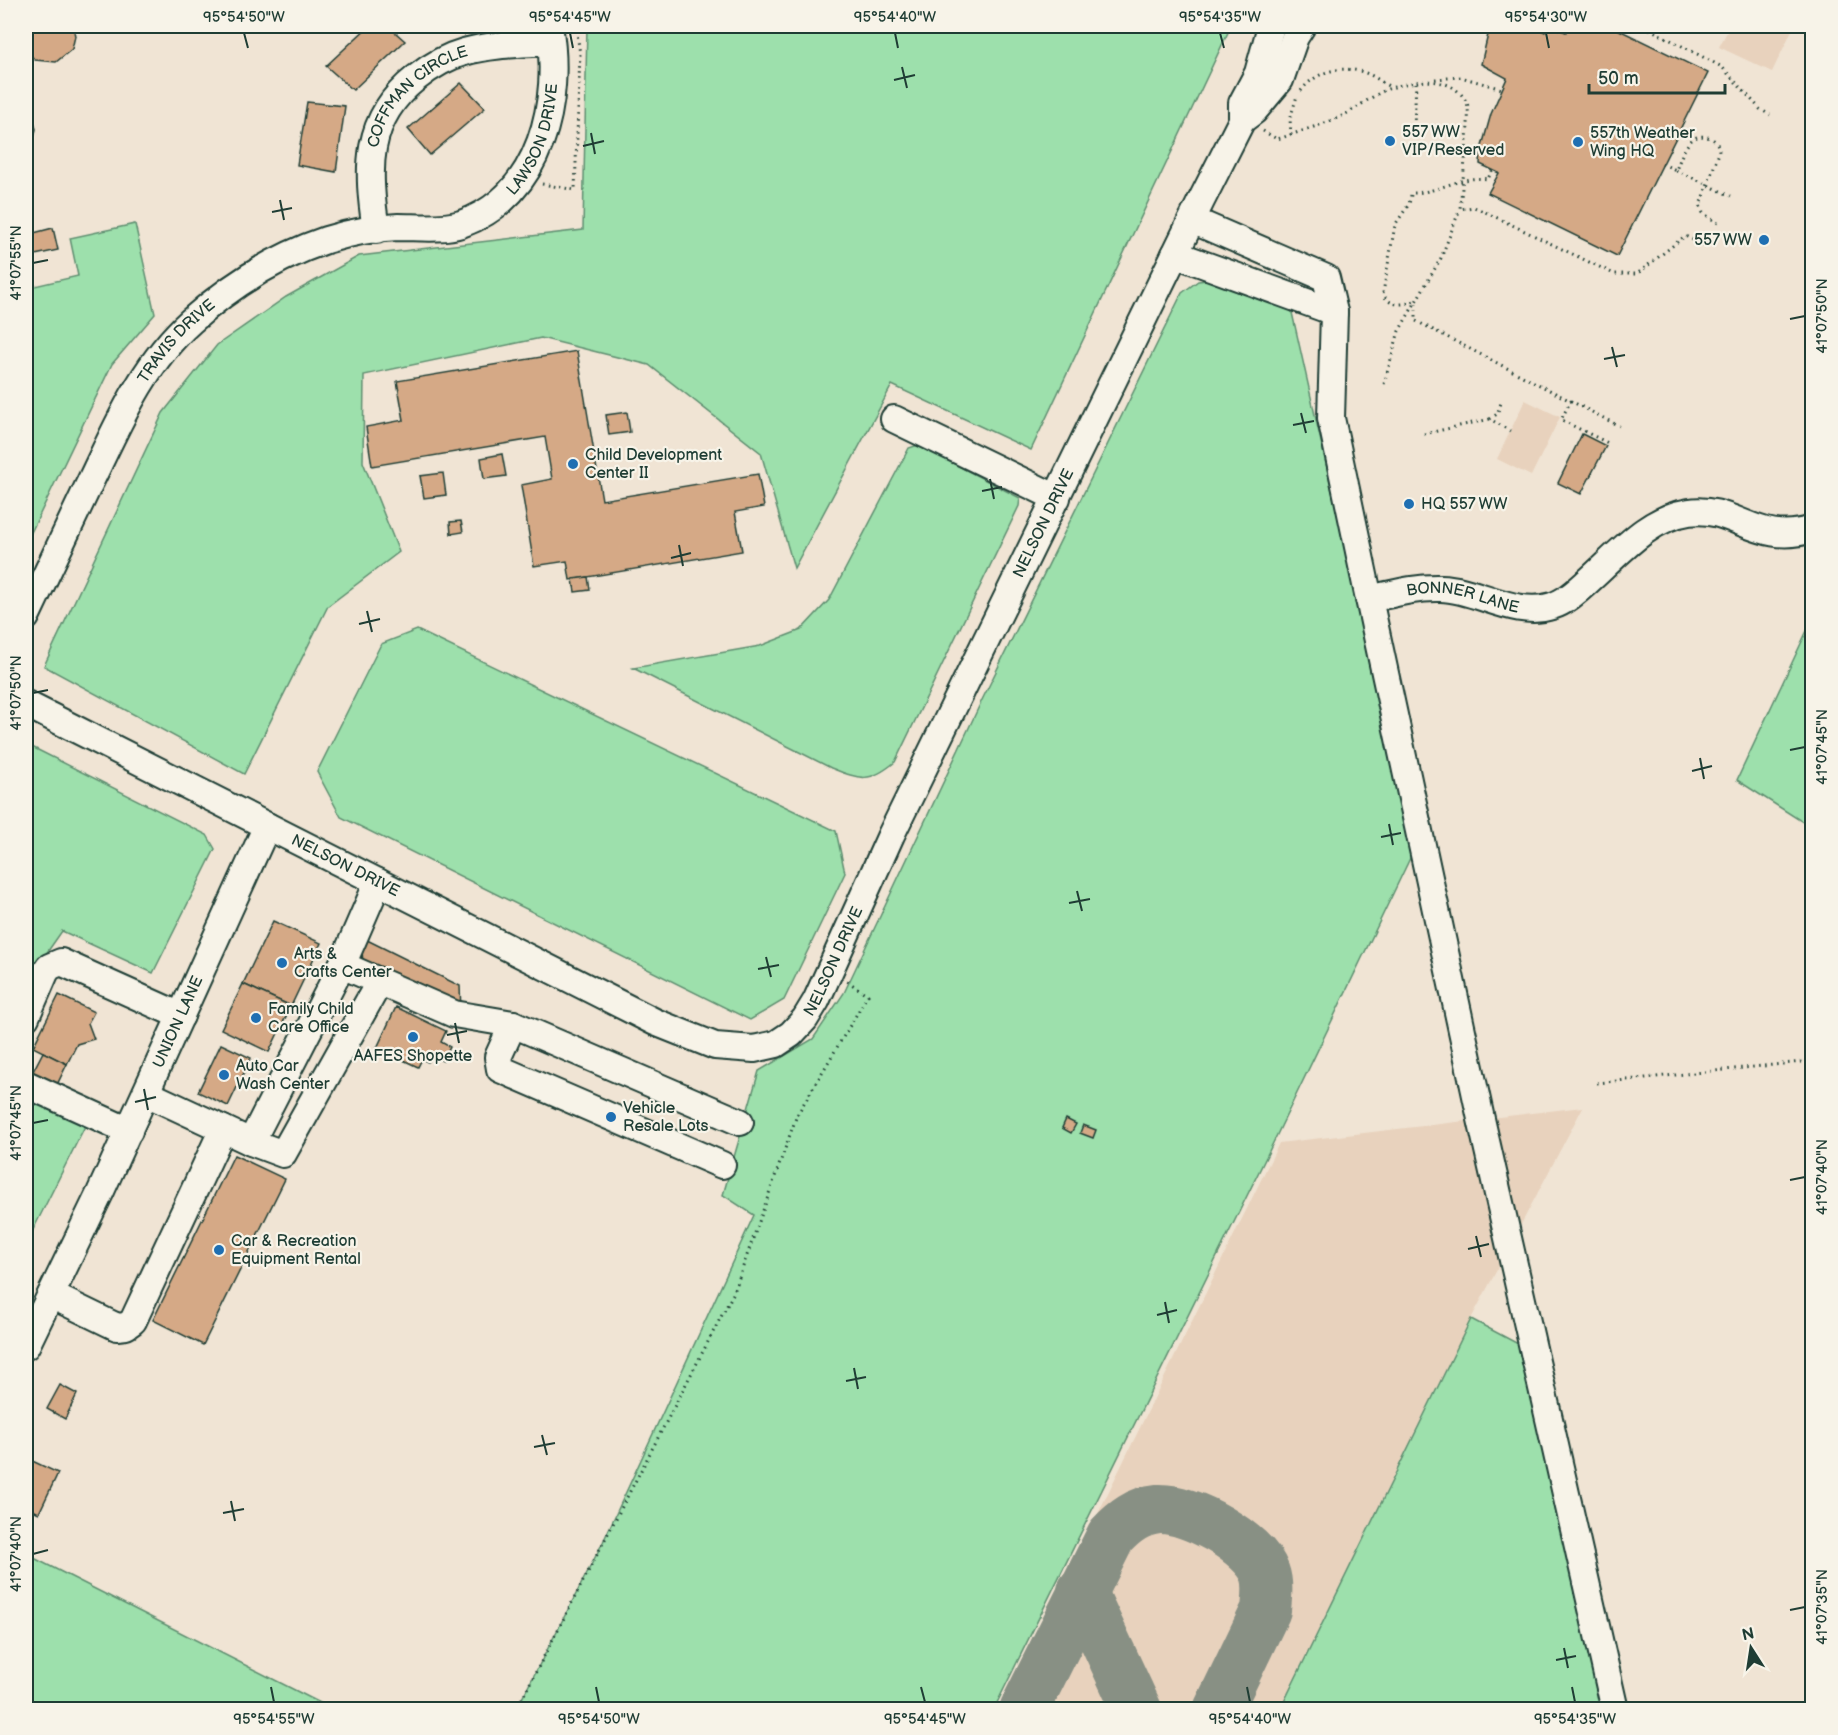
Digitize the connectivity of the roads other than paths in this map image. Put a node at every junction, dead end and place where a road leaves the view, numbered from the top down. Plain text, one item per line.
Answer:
1 (1271, 26) edge
2 (1302, 26) edge
3 (550, 34) edge
4 (1242, 120) junction
5 (1192, 220) junction
6 (460, 224) joint
7 (376, 230) junction
8 (1175, 254) junction
9 (1334, 312) junction
10 (894, 420) dead end
11 (1057, 498) junction
12 (1812, 529) edge
13 (1369, 599) junction
14 (26, 617) edge
15 (26, 704) edge
16 (267, 826) junction
17 (378, 882) junction
18 (342, 965) junction
19 (380, 981) junction
20 (181, 1016) junction
21 (26, 1017) edge
22 (513, 1024) junction
23 (26, 1084) edge
24 (146, 1093) junction
25 (740, 1122) dead end
26 (223, 1129) junction
27 (129, 1131) junction
28 (251, 1142) junction
29 (722, 1165) dead end
30 (51, 1295) junction
31 (26, 1346) edge
32 (1615, 1710) edge

1 - 4 street, NELSON DRIVE
2 - 4 street, NELSON DRIVE
3 - 6 street, LAWSON DRIVE
3 - 7 street, COFFMAN CIRCLE
4 - 5 street, NELSON DRIVE
5 - 8 street, NELSON DRIVE
5 - 9 street
6 - 7 street, TRAVIS DRIVE
7 - 14 street, TRAVIS DRIVE
8 - 9 street
8 - 11 street, NELSON DRIVE
9 - 13 street
10 - 11 street
11 - 17 street, NELSON DRIVE
12 - 13 street, BONNER LANE
13 - 32 street
15 - 16 street, NELSON DRIVE
16 - 17 street, NELSON DRIVE
16 - 20 street, UNION LANE
17 - 18 street
18 - 19 street
18 - 28 street
19 - 22 street
19 - 28 street
20 - 21 street
20 - 24 street, UNION LANE
22 - 25 street
22 - 29 street
23 - 27 street
24 - 26 street
24 - 27 street, UNION LANE
26 - 28 street
26 - 30 street
27 - 30 street, UNION LANE
30 - 31 street, UNION LANE

